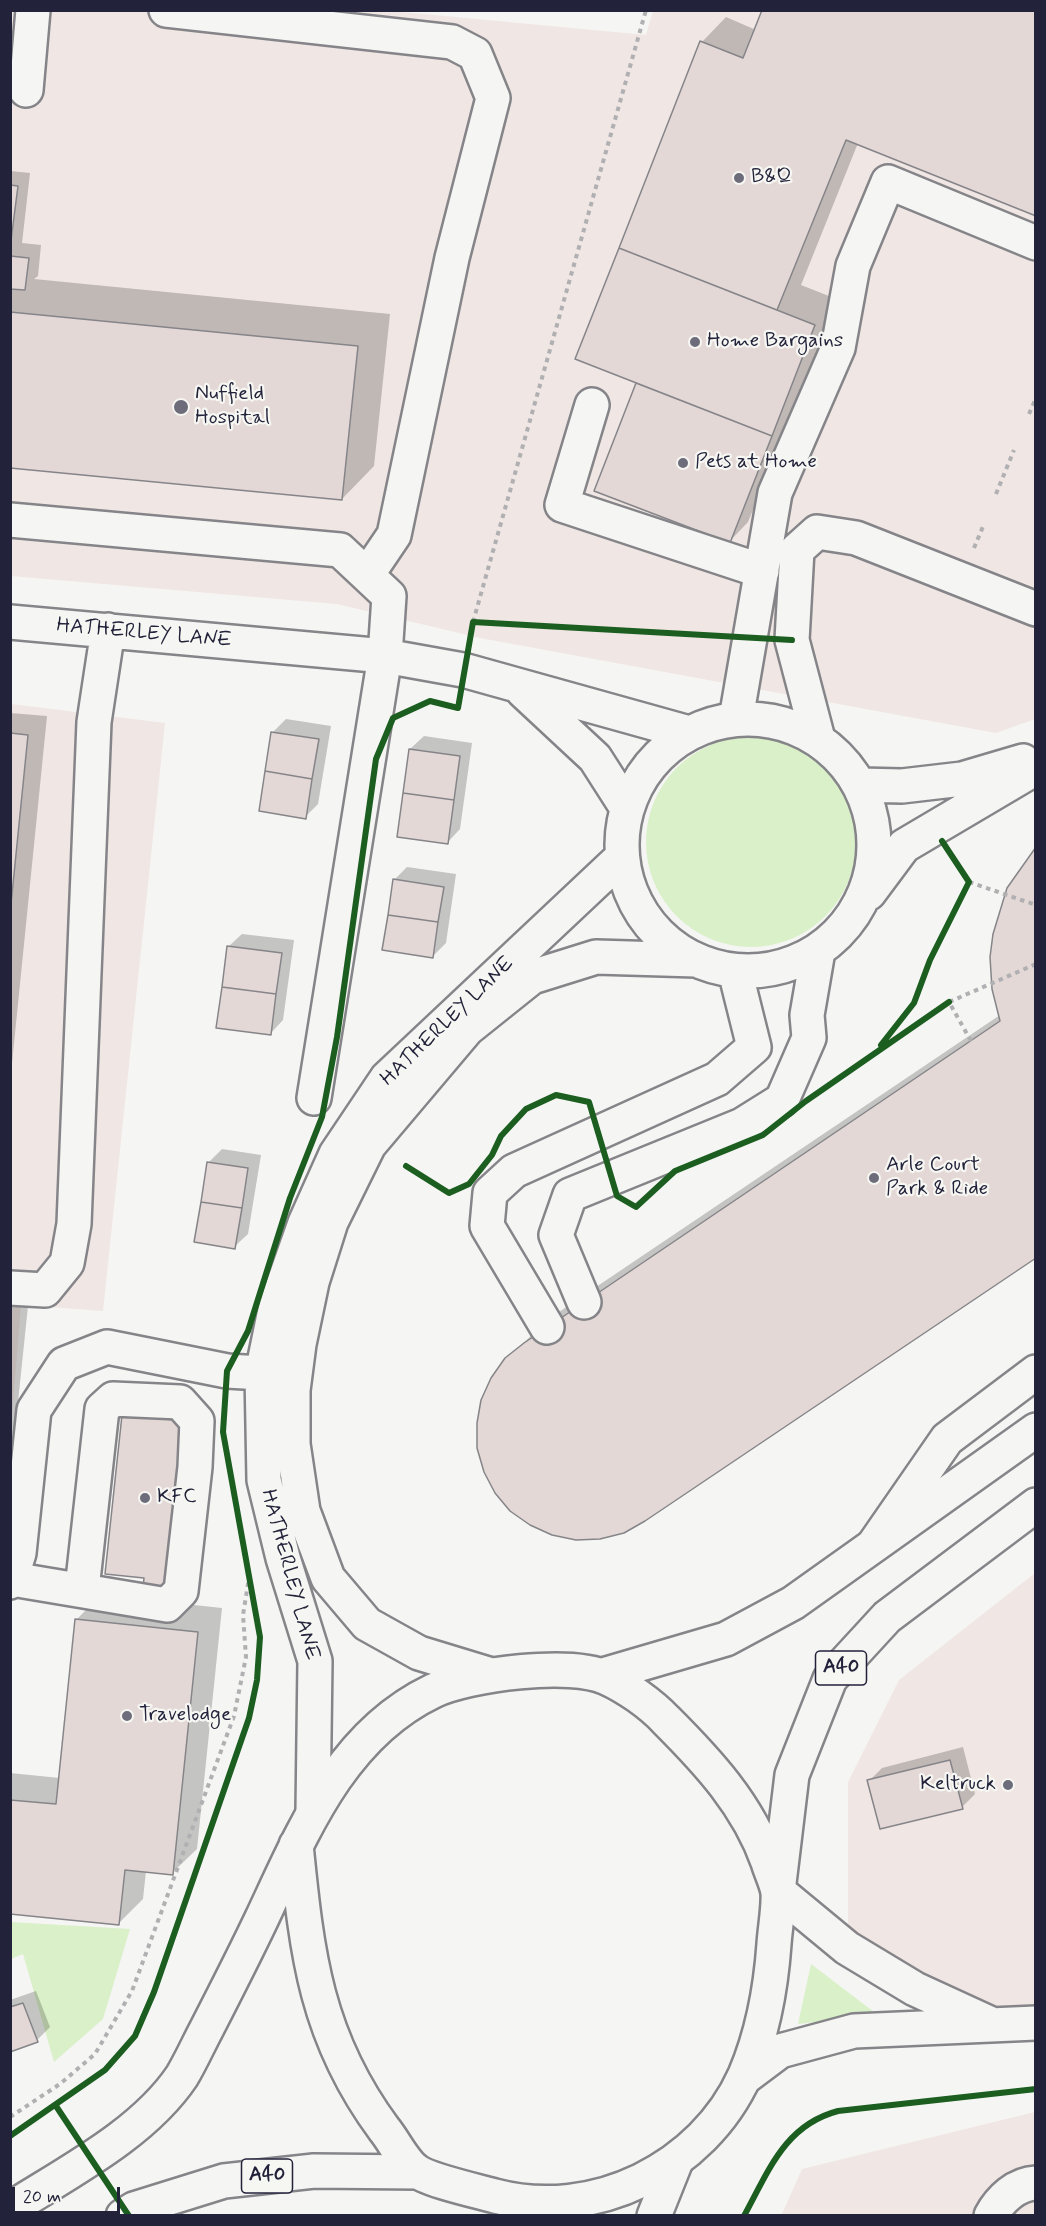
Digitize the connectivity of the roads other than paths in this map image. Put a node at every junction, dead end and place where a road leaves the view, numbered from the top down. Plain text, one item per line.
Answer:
1 (33, 10) edge
2 (166, 10) edge
3 (26, 90) dead end
4 (1035, 243) edge
5 (592, 405) dead end
6 (10, 520) edge
7 (762, 571) junction
8 (367, 574) junction
9 (1035, 609) edge
10 (10, 622) edge
11 (108, 630) junction
12 (385, 656) junction
13 (521, 688) junction
14 (736, 719) junction
15 (689, 733) junction
16 (818, 739) junction
17 (1035, 757) edge
18 (1035, 768) edge
19 (860, 785) junction
20 (627, 807) junction
21 (622, 857) junction
22 (860, 905) junction
23 (818, 951) junction
24 (696, 960) junction
25 (735, 971) junction
26 (314, 1098) dead end
27 (10, 1288) edge
28 (584, 1302) dead end
29 (547, 1327) dead end
30 (1035, 1372) edge
31 (262, 1373) junction
32 (1035, 1430) edge
33 (1035, 1505) edge
34 (872, 1547) junction
35 (11, 1581) edge
36 (82, 1589) junction
37 (488, 1674) junction
38 (603, 1676) junction
39 (313, 1811) junction
40 (296, 1845) junction
41 (778, 1891) junction
42 (1035, 2023) edge
43 (992, 2024) junction
44 (744, 2078) junction
45 (676, 2161) junction
46 (417, 2172) junction
47 (1035, 2183) edge
48 (471, 2189) junction
49 (10, 2209) edge
50 (123, 2216) edge
51 (513, 2216) edge
52 (654, 2216) edge
53 (991, 2216) edge

1 - 3 main road
2 - 8 main road
4 - 7 main road
5 - 7 main road
6 - 8 main road
7 - 14 main road
8 - 12 main road
9 - 16 main road
10 - 11 main road, HATHERLEY LANE
11 - 12 main road, HATHERLEY LANE
11 - 27 main road
12 - 13 main road, HATHERLEY LANE
12 - 26 main road
13 - 15 main road, HATHERLEY LANE
13 - 20 main road, HATHERLEY LANE
14 - 15 main road
14 - 16 main road
15 - 20 main road
16 - 19 main road
17 - 19 main road
18 - 22 main road
19 - 22 main road
20 - 21 main road
21 - 24 main road
21 - 31 main road, HATHERLEY LANE
22 - 23 main road
23 - 25 main road
23 - 28 main road
24 - 25 main road
24 - 37 main road, HATHERLEY LANE
25 - 29 main road
30 - 34 main road
31 - 35 main road
31 - 39 main road, HATHERLEY LANE
32 - 34 main road
33 - 41 main road, A40
34 - 38 main road
35 - 36 main road
36 - 36 main road
37 - 38 main road
37 - 39 main road
38 - 41 main road
39 - 40 main road
40 - 46 main road
40 - 49 main road
41 - 43 main road
41 - 44 main road
42 - 43 main road
43 - 44 main road
44 - 45 main road
45 - 48 main road
45 - 52 main road
46 - 48 main road
46 - 50 main road, A40
47 - 53 main road
48 - 51 main road

